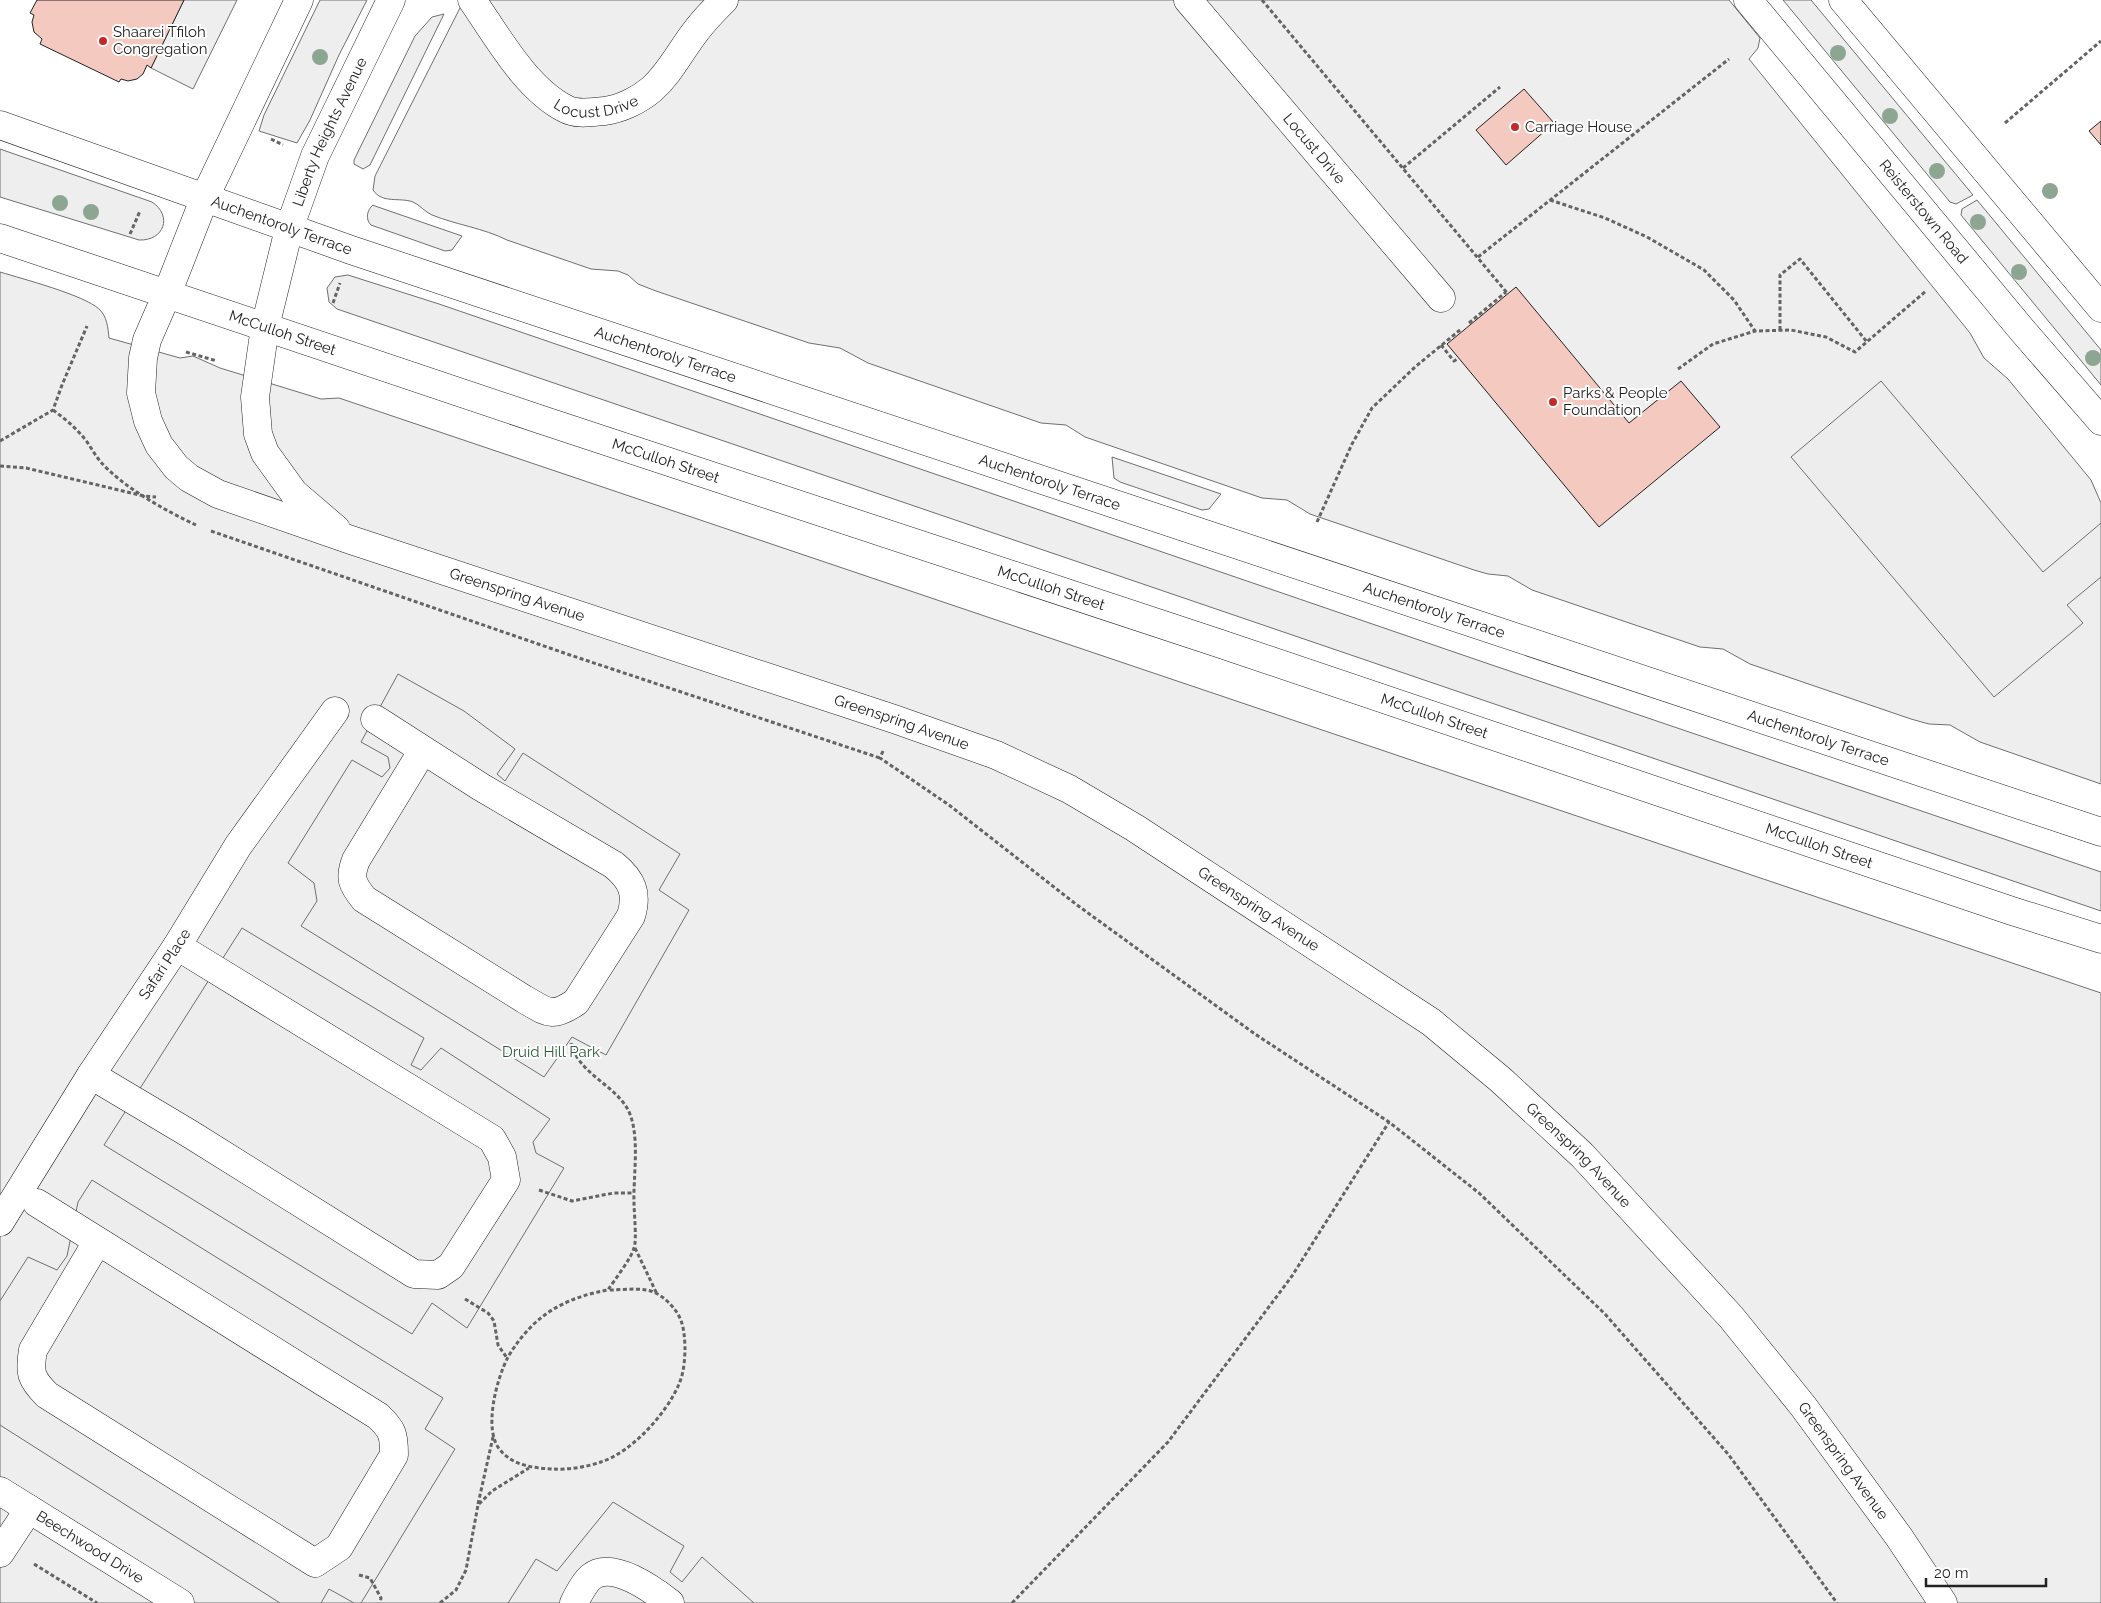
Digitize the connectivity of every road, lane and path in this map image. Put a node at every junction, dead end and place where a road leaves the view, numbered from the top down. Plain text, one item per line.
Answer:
1 (299, 0) edge
2 (391, 0) edge
3 (472, 0) edge
4 (724, 0) edge
5 (1188, 0) edge
6 (1262, 0) edge
7 (1748, 0) edge
8 (1843, 0) edge
9 (2101, 42) edge
10 (1729, 58) dead end
11 (1500, 87) dead end
12 (2005, 123) dead end
13 (0, 125) edge
14 (262, 136) dead end
15 (286, 146) dead end
16 (1403, 168) junction
17 (204, 198) junction
18 (1550, 200) junction
19 (143, 204) dead end
20 (289, 230) junction
21 (130, 234) dead end
22 (0, 238) edge
23 (1478, 257) junction
24 (342, 277) dead end
25 (1926, 291) dead end
26 (167, 294) junction
27 (1441, 298) dead end
28 (333, 303) dead end
29 (2101, 308) edge
30 (87, 326) dead end
31 (266, 328) junction
32 (1780, 330) junction
33 (1755, 331) junction
34 (1867, 342) junction
35 (1441, 345) junction
36 (186, 352) dead end
37 (1458, 358) dead end
38 (217, 360) dead end
39 (1678, 369) dead end
40 (53, 410) junction
41 (2101, 421) edge
42 (0, 441) edge
43 (0, 466) edge
44 (189, 478) junction
45 (144, 496) junction
46 (1318, 522) dead end
47 (351, 540) junction
48 (335, 711) dead end
49 (375, 720) dead end
50 (424, 750) junction
51 (883, 750) dead end
52 (880, 758) junction
53 (2101, 832) edge
54 (2101, 939) edge
55 (177, 946) junction
56 (562, 1012) junction
57 (91, 1075) junction
58 (1389, 1122) junction
59 (506, 1180) junction
60 (634, 1193) junction
61 (36, 1204) dead end
62 (0, 1222) edge
63 (97, 1242) junction
64 (635, 1248) junction
65 (438, 1275) junction
66 (608, 1290) junction
67 (657, 1295) junction
68 (508, 1358) junction
69 (493, 1437) junction
70 (530, 1468) junction
71 (0, 1491) edge
72 (478, 1505) junction
73 (29, 1509) junction
74 (2, 1549) edge
75 (97, 1603) edge
76 (180, 1603) edge
77 (440, 1603) edge
78 (574, 1603) edge
79 (670, 1603) edge
80 (1012, 1603) edge
81 (1837, 1603) edge
82 (1943, 1603) edge

1 - 17 main road
2 - 20 main road, Liberty Heights Avenue
3 - 4 main road, Locust Drive
5 - 27 main road, Locust Drive
6 - 16 path
7 - 41 main road, Reisterstown Road
8 - 29 main road
9 - 12 path
10 - 18 path
11 - 16 path
13 - 17 main road, Auchentoroly Terrace
14 - 15 path
16 - 23 path
17 - 20 main road, Auchentoroly Terrace
17 - 26 main road
18 - 23 path
18 - 33 path
19 - 21 path
20 - 31 main road, Liberty Heights Avenue
20 - 53 main road, Auchentoroly Terrace
22 - 26 main road, McCulloh Street
23 - 35 path
24 - 28 path
25 - 34 path
26 - 31 main road, McCulloh Street
26 - 44 main road, Greenspring Avenue
30 - 40 path
31 - 47 main road, Greenspring Avenue
31 - 54 main road, McCulloh Street
32 - 33 path
32 - 34 path
32 - 34 path
33 - 39 path
35 - 37 path
35 - 46 path
36 - 38 path
40 - 42 path
40 - 45 path
43 - 45 path
44 - 45 path
44 - 47 main road, Greenspring Avenue
45 - 52 path
47 - 82 main road, Greenspring Avenue
48 - 55 main road, Safari Place
49 - 50 main road
50 - 56 main road
50 - 56 main road
51 - 52 path
52 - 58 path
55 - 57 main road, Safari Place
55 - 59 main road
56 - 60 path
57 - 62 main road, Safari Place
57 - 65 main road
58 - 80 path
58 - 81 path
59 - 60 path
59 - 65 main road
60 - 64 path
61 - 63 main road
63 - 63 main road
64 - 66 path
64 - 67 path
65 - 68 path
66 - 67 path
66 - 68 path
67 - 70 path
68 - 69 path
69 - 70 path
69 - 72 path
70 - 72 path
71 - 73 main road, Beechwood Drive
72 - 77 path
73 - 74 main road
73 - 76 main road, Beechwood Drive
74 - 75 path
78 - 79 main road

